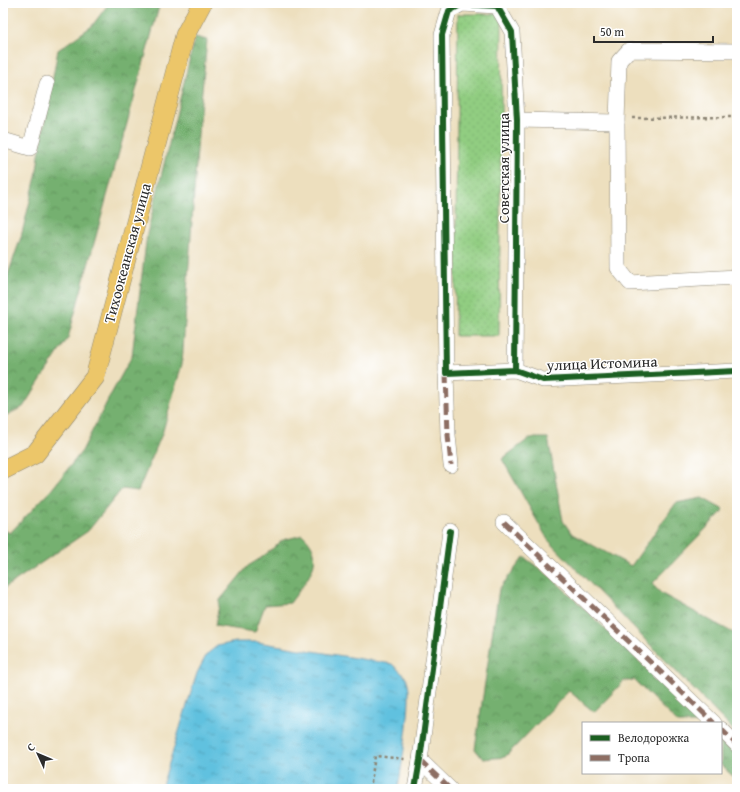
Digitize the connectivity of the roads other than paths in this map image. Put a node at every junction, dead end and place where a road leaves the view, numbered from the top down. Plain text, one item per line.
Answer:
1 (202, 3) edge
2 (462, 3) edge
3 (737, 52) edge
4 (47, 84) dead end
5 (517, 120) junction
6 (617, 120) junction
7 (3, 140) edge
8 (737, 277) edge
9 (515, 370) junction
10 (737, 371) edge
11 (446, 373) junction
12 (451, 465) dead end
13 (3, 470) edge
14 (504, 522) dead end
15 (450, 531) dead end
16 (713, 722) edge
17 (722, 730) edge
18 (737, 745) edge
19 (420, 760) junction
20 (415, 789) edge
21 (450, 789) edge

1 - 13 main road, Тихоокеанская улица
2 - 5 street, Советская улица
2 - 11 street, Советская улица
3 - 6 street
4 - 7 street
5 - 6 street
5 - 9 street, Советская улица
6 - 8 street
9 - 10 street, улица Истомина
9 - 11 street, улица Истомина
11 - 12 street, Советская улица
14 - 16 street
15 - 19 street
17 - 18 street
19 - 20 street
19 - 21 street

